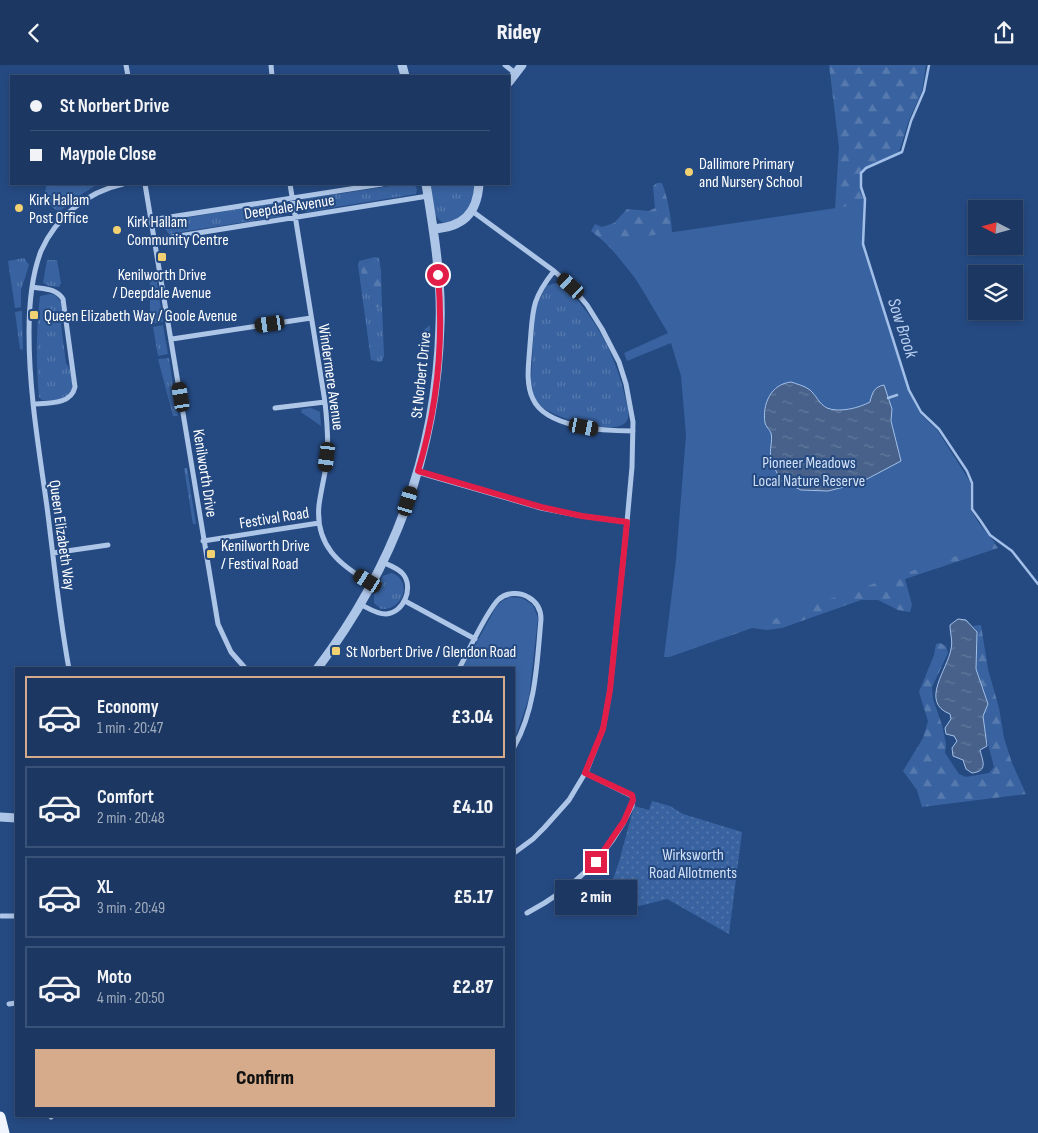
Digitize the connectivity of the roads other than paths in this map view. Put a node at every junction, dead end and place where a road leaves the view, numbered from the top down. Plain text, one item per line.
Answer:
1 (505, 65) edge
2 (522, 65) edge
3 (515, 73) junction
4 (510, 80) edge
5 (118, 185) edge
6 (145, 185) edge
7 (290, 185) edge
8 (376, 185) edge
9 (426, 185) edge
10 (479, 185) edge
11 (428, 196) junction
12 (292, 198) junction
13 (472, 211) junction
14 (295, 217) junction
15 (151, 220) junction
16 (433, 229) junction
17 (154, 240) junction
18 (554, 271) junction
19 (32, 287) junction
20 (311, 318) junction
21 (172, 339) junction
22 (325, 402) junction
23 (33, 404) junction
24 (275, 408) dead end
25 (634, 431) junction
26 (418, 471) junction
27 (627, 522) junction
28 (319, 523) junction
29 (203, 541) junction
30 (108, 545) dead end
31 (52, 553) junction
32 (382, 562) junction
33 (371, 583) junction
34 (405, 601) junction
35 (360, 604) junction
36 (475, 639) junction
37 (69, 667) edge
38 (244, 667) edge
39 (319, 667) edge
40 (460, 667) edge
41 (515, 745) edge
42 (585, 773) junction
43 (0, 817) edge
44 (15, 818) edge
45 (515, 852) edge
46 (562, 892) junction
47 (568, 901) dead end
48 (527, 913) dead end
49 (1, 916) edge
50 (15, 916) edge
51 (9, 1003) dead end
52 (15, 1003) edge
53 (0, 1117) edge
54 (4, 1133) edge

1 - 3 street
2 - 3 street
3 - 4 street
5 - 19 street, Queen Elizabeth Way
6 - 15 street, Kenilworth Drive
7 - 12 street, Windermere Avenue
8 - 12 street, Deepdale Avenue
9 - 11 street, St Norbert Drive
10 - 13 street
11 - 14 street, Deepdale Avenue
11 - 16 street, St Norbert Drive
12 - 14 street, Windermere Avenue
12 - 15 street, Deepdale Avenue
13 - 16 street
13 - 18 street
14 - 17 street, Deepdale Avenue
14 - 20 street, Windermere Avenue
15 - 17 street, Kenilworth Drive
16 - 26 street, St Norbert Drive
17 - 21 street, Kenilworth Drive
18 - 25 street
18 - 25 street
19 - 23 street, Queen Elizabeth Way
19 - 23 street
20 - 21 street
20 - 22 street, Windermere Avenue
21 - 29 street, Kenilworth Drive
22 - 24 street
22 - 28 street, Windermere Avenue
23 - 31 street, Queen Elizabeth Way
25 - 27 street
26 - 27 street
26 - 32 street, St Norbert Drive
27 - 42 street
28 - 29 street, Festival Road
28 - 33 street, Windermere Avenue
29 - 38 street, Kenilworth Drive
30 - 31 street
31 - 37 street, Queen Elizabeth Way
32 - 33 street, St Norbert Drive
32 - 34 street
33 - 35 street, St Norbert Drive
34 - 35 street
34 - 36 street
35 - 39 street, St Norbert Drive
36 - 40 street
36 - 41 street
42 - 45 street
42 - 46 street
43 - 44 street
46 - 47 street
46 - 48 street
49 - 50 street
51 - 52 street
53 - 54 main road

